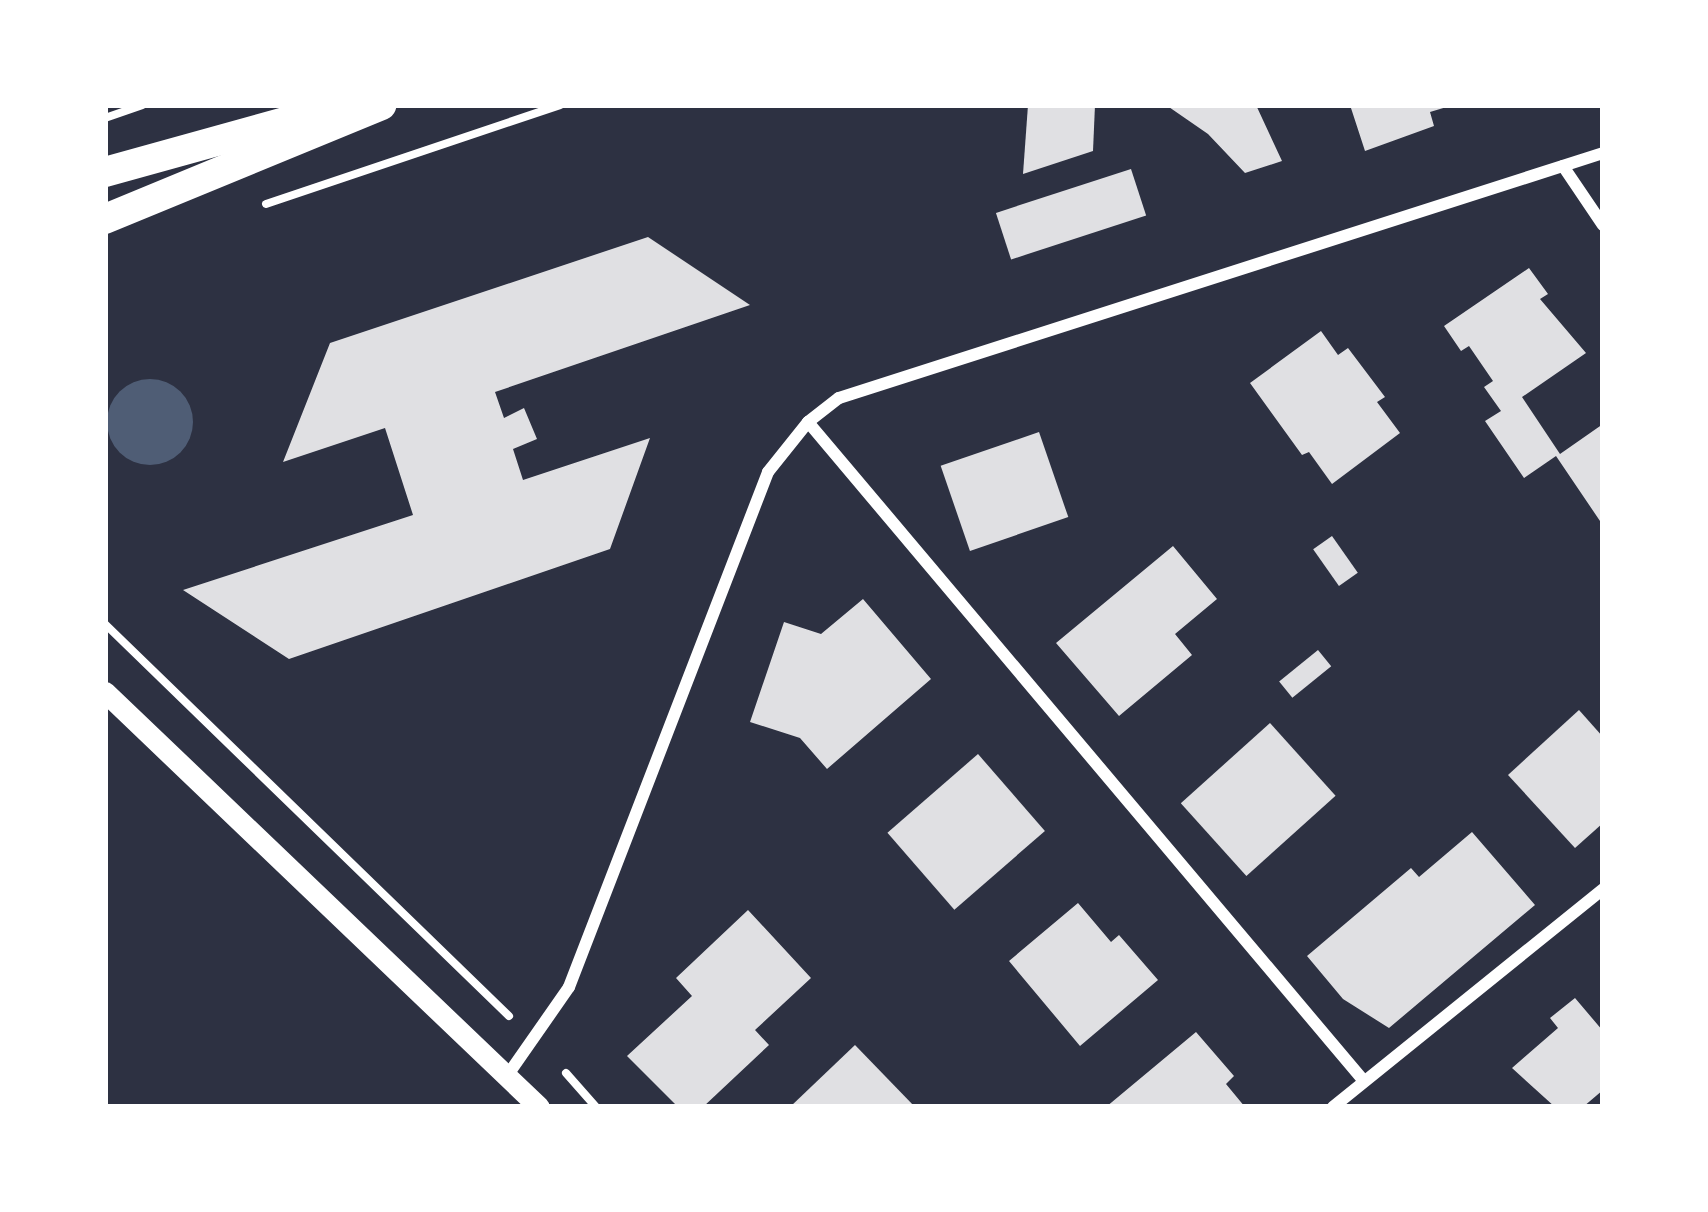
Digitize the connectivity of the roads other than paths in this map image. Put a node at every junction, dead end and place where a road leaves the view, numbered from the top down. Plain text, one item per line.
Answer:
1 (345, 105) edge
2 (382, 105) edge
3 (1603, 153) edge
4 (1563, 166) junction
5 (105, 172) edge
6 (105, 219) edge
7 (1603, 225) edge
8 (808, 422) junction
9 (105, 692) edge
10 (1603, 889) edge
11 (507, 1076) junction
12 (1363, 1080) junction
13 (539, 1107) edge
14 (1333, 1107) edge

1 - 5 main road
2 - 6 main road
3 - 4 street
4 - 7 street
4 - 8 street
8 - 11 street
8 - 12 street
9 - 11 street
10 - 12 street
11 - 13 street
12 - 14 street

